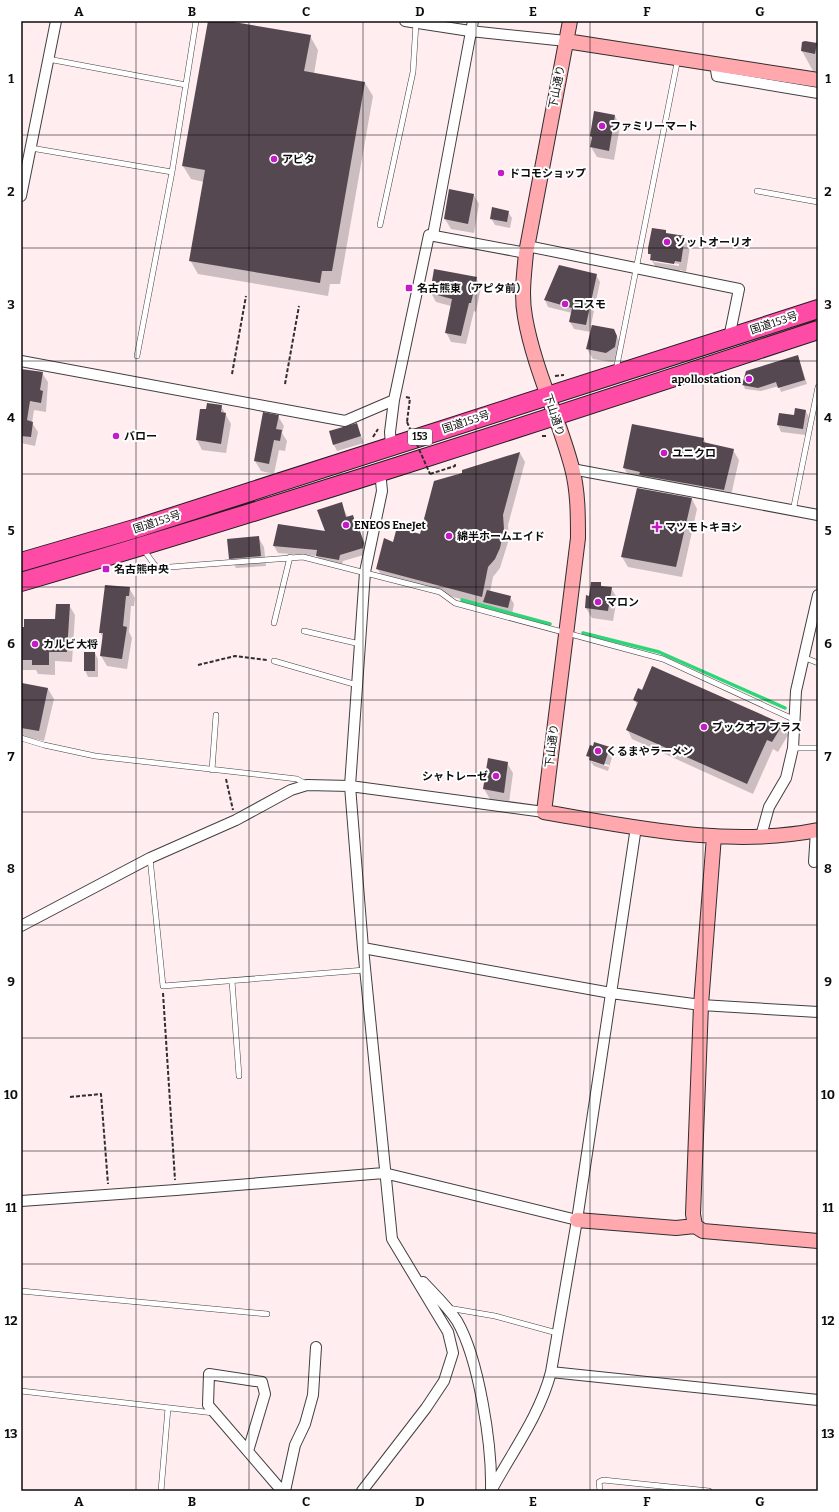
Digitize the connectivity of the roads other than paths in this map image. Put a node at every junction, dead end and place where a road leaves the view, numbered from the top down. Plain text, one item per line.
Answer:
1 (56, 21) edge
2 (196, 21) edge
3 (405, 21) edge
4 (570, 21) edge
5 (416, 23) junction
6 (472, 26) edge
7 (566, 41) junction
8 (678, 58) junction
9 (48, 59) junction
10 (715, 64) junction
11 (818, 80) edge
12 (186, 85) junction
13 (818, 93) edge
14 (31, 148) junction
15 (172, 172) junction
16 (757, 191) dead end
17 (21, 196) edge
18 (818, 202) edge
19 (380, 225) dead end
20 (433, 235) junction
21 (526, 250) junction
22 (637, 268) junction
23 (818, 309) edge
24 (818, 330) edge
25 (729, 338) junction
26 (137, 356) dead end
27 (21, 361) edge
28 (615, 375) junction
29 (818, 387) edge
30 (548, 397) junction
31 (394, 400) junction
32 (555, 416) junction
33 (391, 446) junction
34 (572, 469) junction
35 (380, 471) junction
36 (793, 511) junction
37 (818, 515) edge
38 (141, 546) junction
39 (290, 557) junction
40 (21, 562) edge
41 (365, 572) junction
42 (21, 582) edge
43 (818, 598) edge
44 (274, 622) dead end
45 (304, 631) dead end
46 (566, 633) junction
47 (360, 644) junction
48 (804, 657) junction
49 (274, 661) road end
50 (818, 664) edge
51 (358, 685) junction
52 (216, 716) dead end
53 (793, 719) junction
54 (21, 738) edge
55 (793, 748) junction
56 (818, 748) edge
57 (212, 770) junction
58 (307, 785) junction
59 (350, 786) junction
60 (544, 812) junction
61 (636, 827) junction
62 (817, 831) edge
63 (714, 836) junction
64 (762, 836) junction
65 (150, 858) junction
66 (814, 862) dead end
67 (21, 926) edge
68 (363, 948) junction
69 (365, 970) junction
70 (232, 981) junction
71 (611, 993) junction
72 (701, 1005) junction
73 (818, 1012) edge
74 (239, 1076) dead end
75 (384, 1173) junction
76 (21, 1201) edge
77 (577, 1220) junction
78 (695, 1226) junction
79 (818, 1242) edge
80 (411, 1268) junction
81 (21, 1291) edge
82 (447, 1308) junction
83 (267, 1314) dead end
84 (557, 1333) junction
85 (316, 1347) dead end
86 (551, 1372) junction
87 (21, 1392) edge
88 (818, 1400) edge
89 (168, 1408) junction
90 (215, 1413) junction
91 (248, 1451) junction
92 (161, 1491) edge
93 (282, 1491) edge
94 (285, 1491) edge
95 (362, 1491) edge
96 (491, 1491) edge
97 (600, 1491) edge
98 (709, 1491) edge

1 - 9 street
2 - 12 lane
3 - 5 street
4 - 7 street, 下山通り
5 - 6 street
5 - 19 lane
6 - 7 street
6 - 20 street
7 - 8 street
7 - 21 street, 下山通り
8 - 10 street
8 - 22 lane
9 - 12 lane
9 - 14 street
10 - 11 street
10 - 13 street
12 - 15 lane
14 - 15 lane
14 - 17 street
15 - 26 lane
16 - 18 lane
20 - 21 street
20 - 31 street
21 - 22 street
21 - 30 street, 下山通り
22 - 25 street
22 - 28 lane
23 - 25 highway, 国道153号 / 153
24 - 32 highway, 国道153号 / 153
25 - 28 highway, 国道153号 / 153
27 - 31 street
28 - 30 highway, 国道153号 / 153
29 - 36 lane
30 - 32 street, 下山通り
30 - 33 highway, 国道153号 / 153
31 - 33 street
32 - 34 street, 下山通り
32 - 35 highway, 国道153号 / 153
33 - 40 highway, 国道153号 / 153
34 - 36 street
34 - 46 street, 下山通り
35 - 38 highway, 国道153号 / 153
35 - 41 street
36 - 37 street
38 - 39 lane
38 - 42 highway, 国道153号 / 153
39 - 41 lane
39 - 44 lane
41 - 46 lane
41 - 47 street
43 - 48 street
45 - 47 lane
46 - 53 lane
46 - 60 street, 下山通り
47 - 51 street
48 - 50 lane
48 - 53 street
49 - 51 lane
51 - 59 street
52 - 57 lane
53 - 55 street
54 - 57 lane
55 - 56 lane
55 - 64 street
57 - 58 lane
58 - 59 street
58 - 65 street
59 - 60 street
59 - 68 street
60 - 61 street
61 - 63 street
61 - 71 street
62 - 64 street
62 - 66 street
63 - 64 street
63 - 72 street
65 - 67 street
65 - 70 lane
68 - 69 street
68 - 71 street
69 - 70 lane
69 - 75 street
70 - 74 lane
71 - 72 street
71 - 77 street
72 - 73 street
72 - 78 street
75 - 76 street
75 - 77 street
75 - 80 street
77 - 78 street
77 - 84 street
78 - 79 street
80 - 82 street
80 - 95 street
81 - 83 lane
82 - 84 lane
82 - 96 street
84 - 86 street
85 - 94 street
86 - 88 street
86 - 96 street
87 - 89 lane
89 - 90 lane
89 - 92 lane
90 - 91 street
90 - 91 street
91 - 93 street
97 - 98 lane

